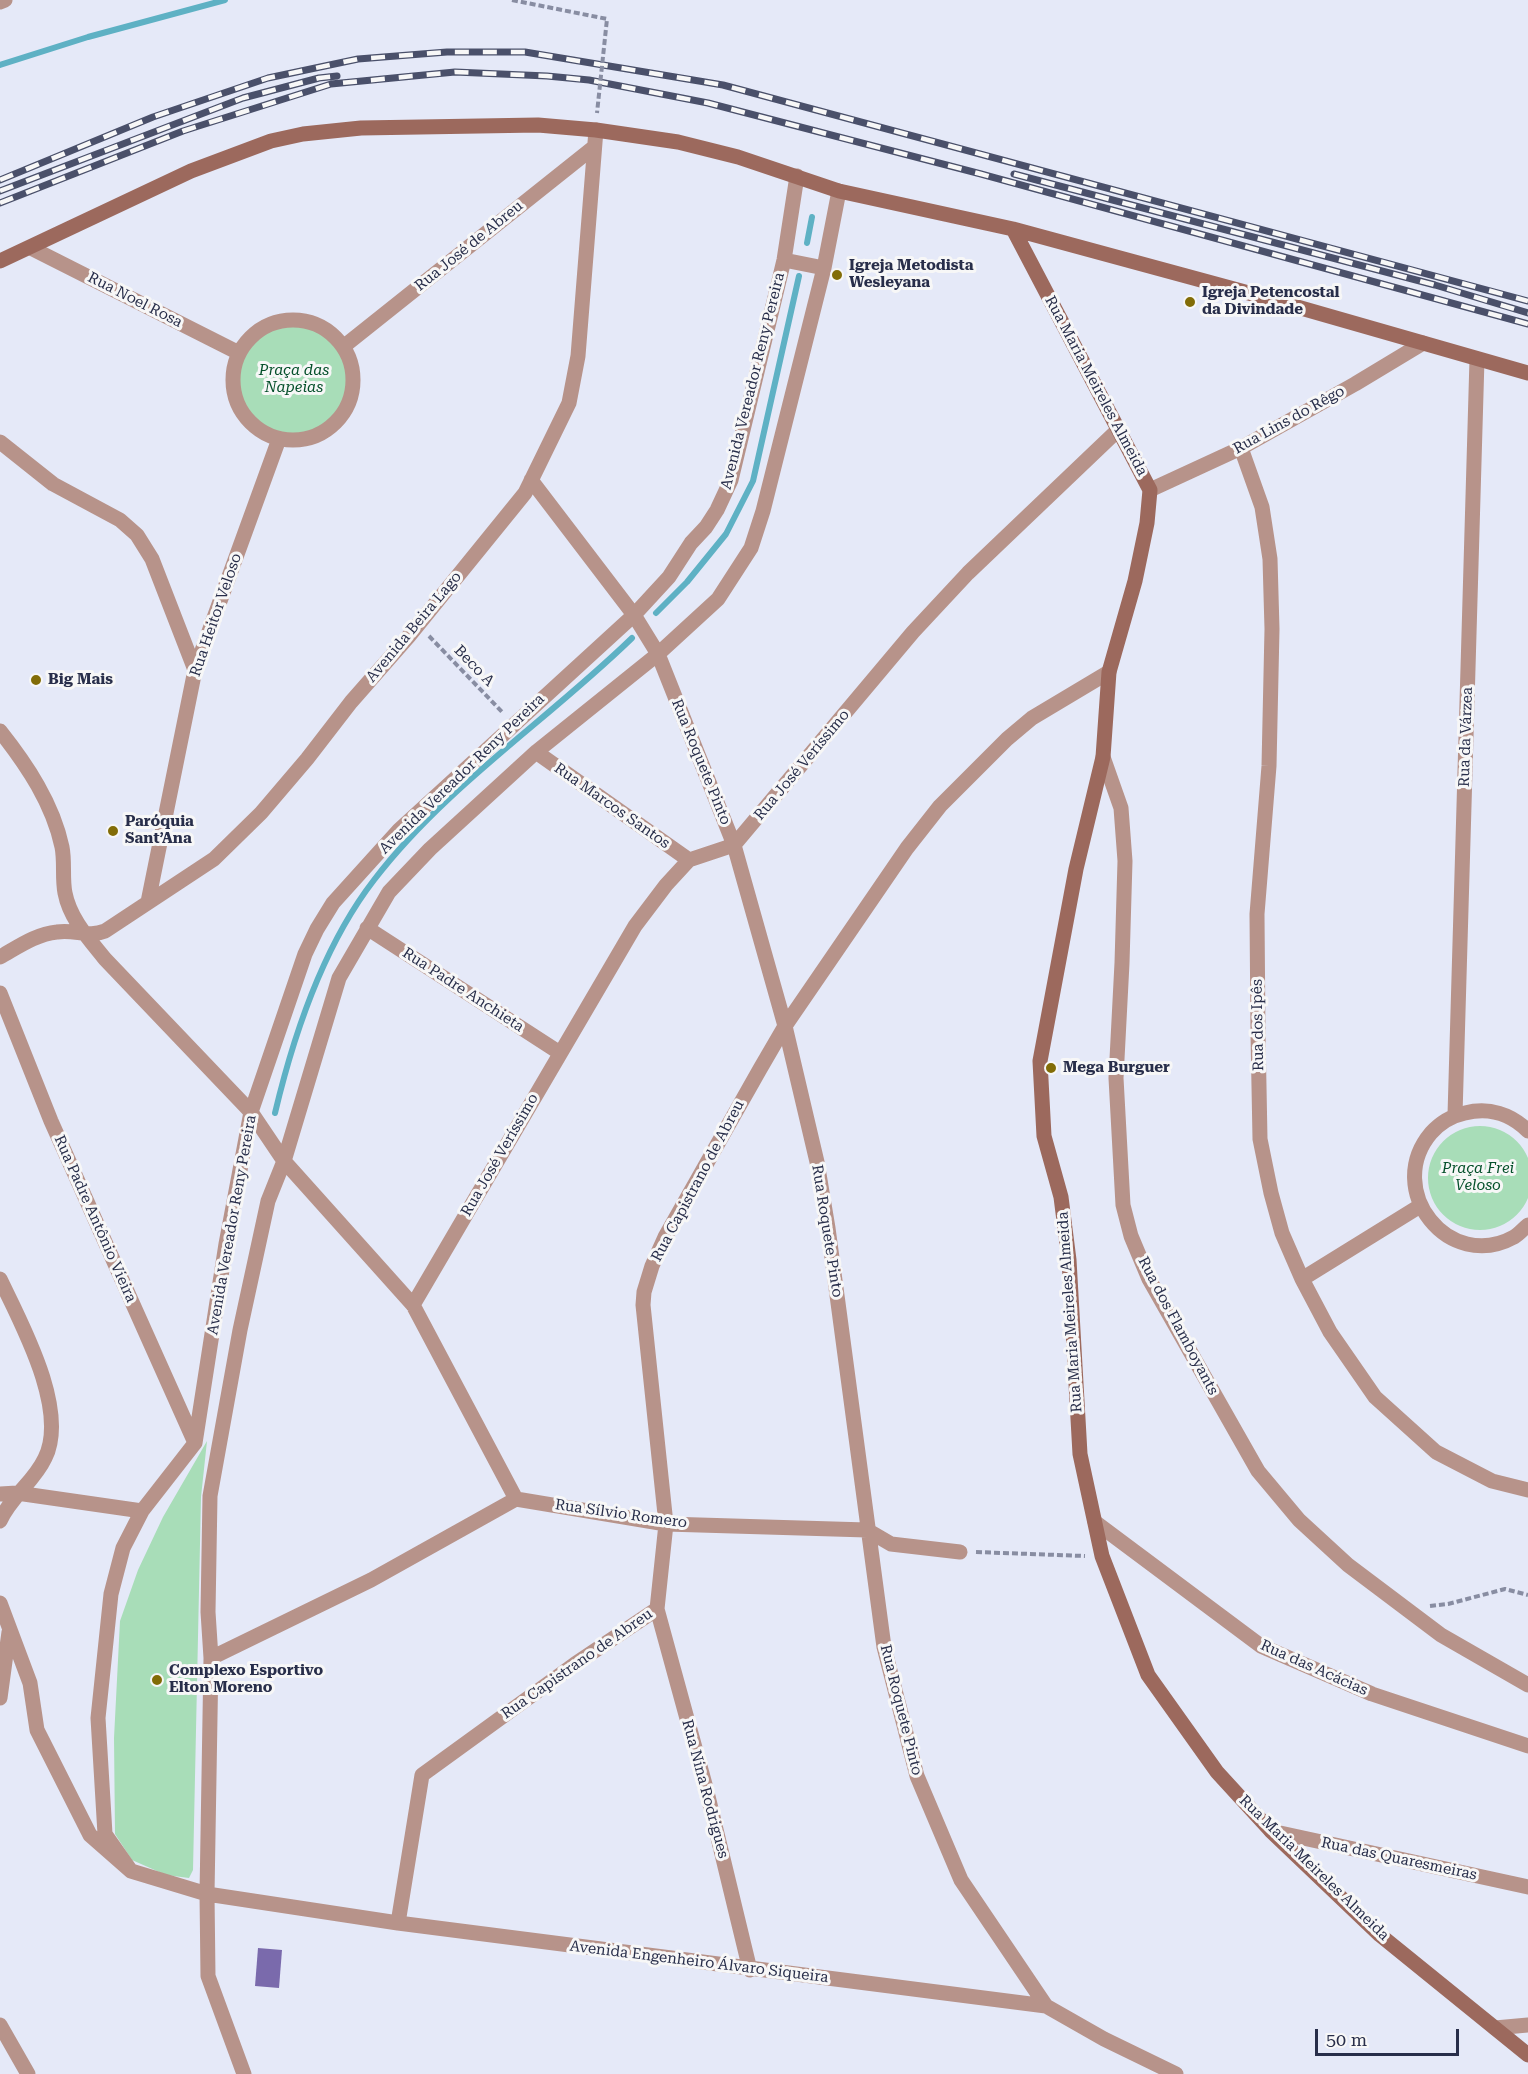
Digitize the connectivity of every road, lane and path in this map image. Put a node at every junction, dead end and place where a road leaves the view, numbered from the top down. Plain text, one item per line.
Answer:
1 (5, 0) edge
2 (512, 0) edge
3 (0, 2) edge
4 (597, 113) dead end
5 (596, 130) junction
6 (594, 147) junction
7 (796, 176) junction
8 (839, 191) junction
9 (1013, 229) junction
10 (31, 248) junction
11 (784, 260) junction
12 (0, 261) edge
13 (824, 268) junction
14 (1423, 343) junction
15 (343, 346) junction
16 (239, 353) junction
17 (1477, 359) junction
18 (1528, 373) edge
19 (1119, 429) junction
20 (279, 439) junction
21 (0, 442) edge
22 (1241, 448) junction
23 (531, 480) junction
24 (1150, 490) junction
25 (634, 615) junction
26 (418, 625) junction
27 (658, 654) junction
28 (195, 670) junction
29 (1109, 672) junction
30 (513, 723) junction
31 (0, 731) edge
32 (536, 752) junction
33 (1103, 757) junction
34 (734, 845) junction
35 (689, 860) junction
36 (148, 902) junction
37 (367, 927) junction
38 (84, 934) junction
39 (0, 957) edge
40 (0, 993) edge
41 (785, 1026) junction
42 (560, 1053) junction
43 (251, 1113) junction
44 (1455, 1115) junction
45 (1528, 1131) edge
46 (284, 1161) junction
47 (1420, 1206) junction
48 (1528, 1225) edge
49 (0, 1279) edge
50 (1302, 1279) junction
51 (413, 1305) junction
52 (195, 1443) junction
53 (1528, 1490) edge
54 (17, 1493) junction
55 (0, 1494) edge
56 (516, 1499) junction
57 (142, 1511) junction
58 (0, 1521) edge
59 (1095, 1522) junction
60 (666, 1524) junction
61 (867, 1530) junction
62 (960, 1552) joint
63 (1102, 1556) junction
64 (1528, 1595) edge
65 (0, 1603) edge
66 (657, 1609) junction
67 (1406, 1609) junction
68 (9, 1629) junction
69 (211, 1658) junction
70 (1528, 1685) edge
71 (0, 1698) edge
72 (1528, 1746) edge
73 (1271, 1831) junction
74 (131, 1871) junction
75 (1528, 1887) edge
76 (207, 1894) junction
77 (398, 1923) junction
78 (750, 1970) junction
79 (1046, 2006) junction
80 (0, 2025) edge
81 (1528, 2025) edge
82 (1495, 2028) junction
83 (1528, 2055) edge
84 (1157, 2069) edge
85 (28, 2074) edge
86 (247, 2074) edge
87 (1176, 2074) edge

1 - 3 street
2 - 4 path, bridge
5 - 6 street, Avenida Beira Lago
5 - 7 street
5 - 10 street
6 - 15 street, Rua José de Abreu
6 - 23 street, Avenida Beira Lago
7 - 8 street
7 - 11 street, Avenida Vereador Reny Pereira
8 - 9 street
8 - 13 street, Avenida Vereador Reny Pereira
9 - 14 street
9 - 19 street, Rua Maria Meireles Almeida
10 - 12 street
10 - 16 street, Rua Noel Rosa
11 - 13 street, Avenida Vereador Reny Pereira
11 - 25 street, Avenida Vereador Reny Pereira
13 - 27 street, Avenida Vereador Reny Pereira
14 - 17 street
14 - 22 street, Rua Lins do Rêgo
15 - 16 street
15 - 20 street
16 - 20 street
17 - 18 street
17 - 44 street, Rua da Várzea
19 - 24 street, Rua Maria Meireles Almeida
19 - 34 street, Rua José Veríssimo
20 - 28 street, Rua Heitor Veloso
21 - 28 street
22 - 24 street, Rua Lins do Rêgo
22 - 50 street, Rua dos Ipês
23 - 25 street, Rua Roquete Pinto
23 - 26 street, Avenida Beira Lago
24 - 29 street, Rua Maria Meireles Almeida
25 - 27 street, Rua Roquete Pinto
25 - 30 street, Avenida Vereador Reny Pereira
26 - 30 path, Beco A
26 - 36 street, Avenida Beira Lago
27 - 32 street, Avenida Vereador Reny Pereira
27 - 34 street, Rua Roquete Pinto
28 - 36 street, Rua Heitor Veloso
29 - 33 street, Rua Maria Meireles Almeida
29 - 41 street, Rua Capistrano de Abreu
30 - 43 street, Avenida Vereador Reny Pereira
31 - 38 street
32 - 35 street, Rua Marcos Santos
32 - 37 street, Avenida Vereador Reny Pereira
33 - 59 street, Rua Maria Meireles Almeida
33 - 67 street, Rua dos Flamboyants
34 - 35 street, Rua José Veríssimo
34 - 41 street, Rua Roquete Pinto
35 - 42 street, Rua José Veríssimo
36 - 38 street, Avenida Beira Lago
37 - 42 street, Rua Padre Anchieta
37 - 46 street, Avenida Vereador Reny Pereira
38 - 39 street, Avenida Beira Lago
38 - 43 street
40 - 52 street, Rua Padre Antônio Vieira
41 - 60 street, Rua Capistrano de Abreu
41 - 61 street, Rua Roquete Pinto
42 - 51 street, Rua José Veríssimo
43 - 46 street
43 - 52 street, Avenida Vereador Reny Pereira
44 - 45 street
44 - 47 street
46 - 51 street
46 - 69 street, Avenida Vereador Reny Pereira
47 - 48 street
47 - 50 street
49 - 54 street
50 - 53 street, Rua dos Ipês
51 - 56 street
52 - 57 street, Avenida Vereador Reny Pereira
54 - 55 street
54 - 57 street
54 - 58 street
56 - 60 street, Rua Sílvio Romero
56 - 69 street
57 - 74 street, Avenida Vereador Reny Pereira
59 - 63 street, Rua Maria Meireles Almeida
59 - 72 street, Rua das Acácias
60 - 61 street, Rua Sílvio Romero
60 - 66 street, Rua Capistrano de Abreu
61 - 62 street, Rua Sílvio Romero
61 - 79 street, Rua Roquete Pinto
62 - 63 path
63 - 73 street, Rua Maria Meireles Almeida
64 - 67 path
65 - 68 street
66 - 77 street, Rua Capistrano de Abreu
66 - 78 street, Rua Nina Rodrigues
67 - 70 street, Rua dos Flamboyants
68 - 71 street
68 - 74 street
69 - 76 street, Avenida Vereador Reny Pereira
73 - 75 street, Rua das Quaresmeiras
73 - 82 street, Rua Maria Meireles Almeida
74 - 76 street
76 - 77 street, Avenida Engenheiro Álvaro Siqueira
76 - 86 street, Avenida Vereador Reny Pereira
77 - 78 street, Avenida Engenheiro Álvaro Siqueira
78 - 79 street, Avenida Engenheiro Álvaro Siqueira
79 - 84 street, Avenida Engenheiro Álvaro Siqueira
80 - 85 street
81 - 82 street
82 - 83 street, Rua Maria Meireles Almeida
84 - 87 street, Avenida Engenheiro Álvaro Siqueira

